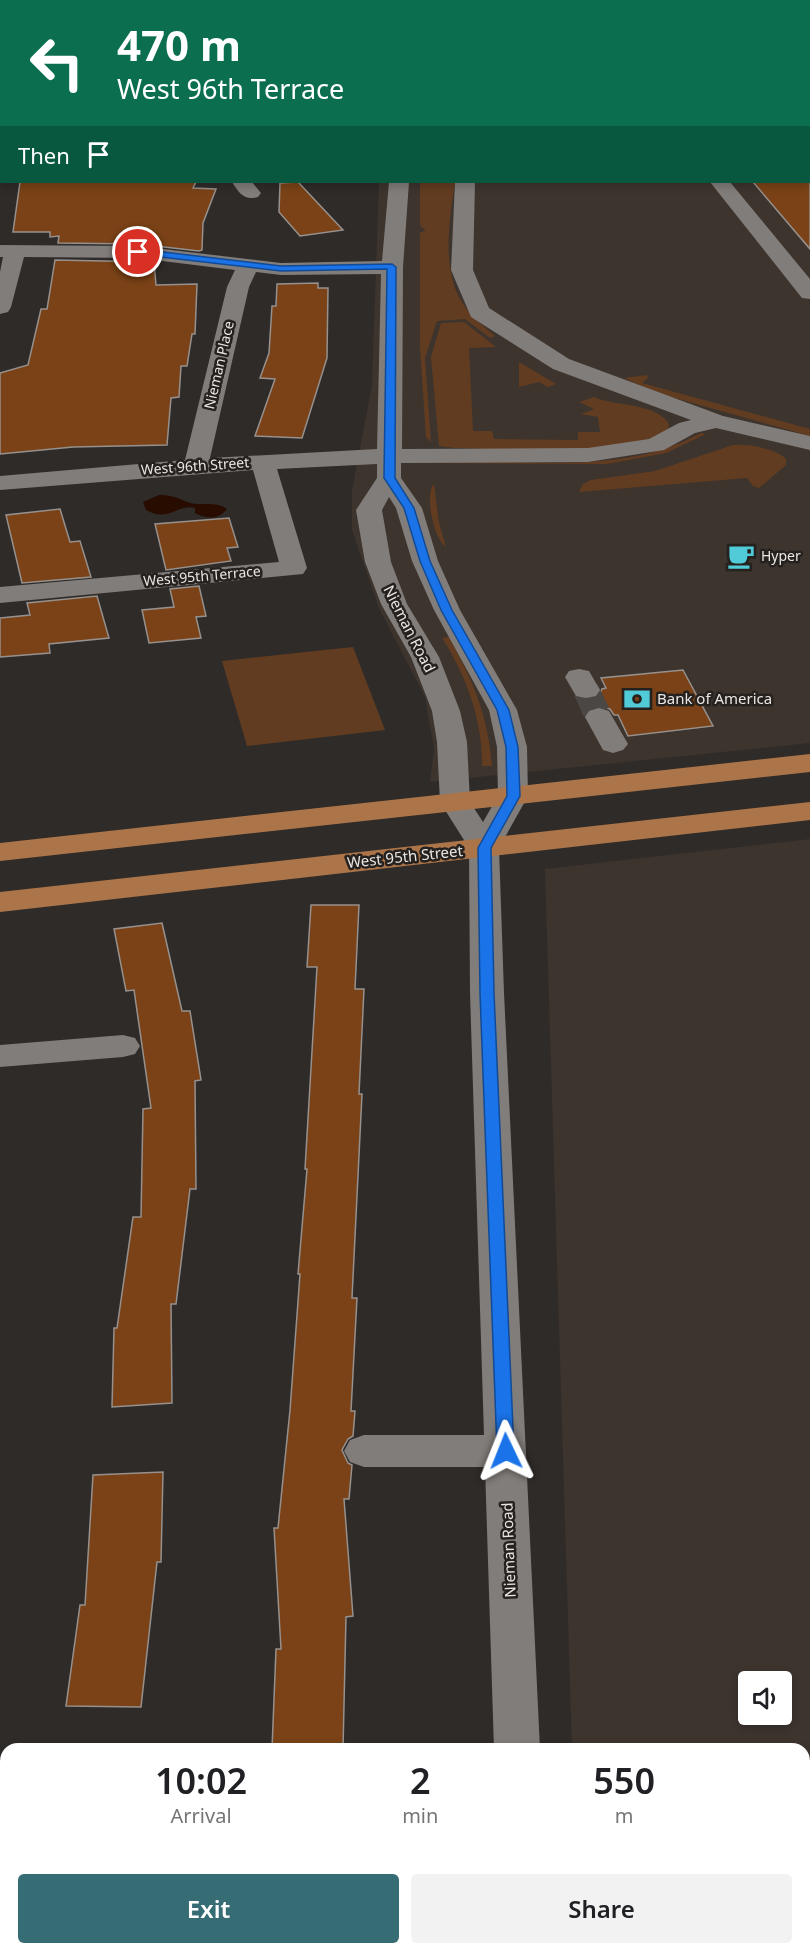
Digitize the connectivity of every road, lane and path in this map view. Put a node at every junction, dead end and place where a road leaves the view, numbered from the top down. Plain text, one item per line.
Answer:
1 (399, 183) edge
2 (465, 183) edge
3 (721, 183) edge
4 (7, 251) edge
5 (248, 266) junction
6 (392, 267) junction
7 (810, 293) edge
8 (0, 307) edge
9 (716, 421) junction
10 (810, 443) edge
11 (263, 462) junction
12 (196, 466) junction
13 (390, 467) junction
14 (0, 483) edge
15 (0, 595) edge
16 (599, 717) tunnel mouth
17 (613, 744) dead end
18 (810, 763) edge
19 (513, 796) junction
20 (455, 802) junction
21 (810, 811) edge
22 (484, 848) junction
23 (0, 852) edge
24 (0, 902) edge
25 (123, 1046) dead end
26 (0, 1056) edge
27 (364, 1451) dead end
28 (506, 1451) junction
29 (517, 1743) edge

1 - 6 street
2 - 9 street
3 - 7 street
4 - 5 street
4 - 8 street
5 - 6 street
5 - 12 street, Nieman Place
6 - 13 street
9 - 10 street
9 - 13 street, West 96th Street
9 - 13 street
11 - 12 street, West 96th Street
11 - 13 street, West 96th Street
11 - 15 street, West 95th Terrace
12 - 14 street, West 96th Street
13 - 19 street
13 - 20 street, Nieman Road
16 - 17 street
18 - 19 main road
19 - 20 main road
19 - 22 street
20 - 22 street, Nieman Road
20 - 23 main road
21 - 22 main road, West 95th Street
22 - 24 main road, West 95th Street
22 - 28 street, Nieman Road
25 - 26 street
27 - 28 street
28 - 29 street, Nieman Road

